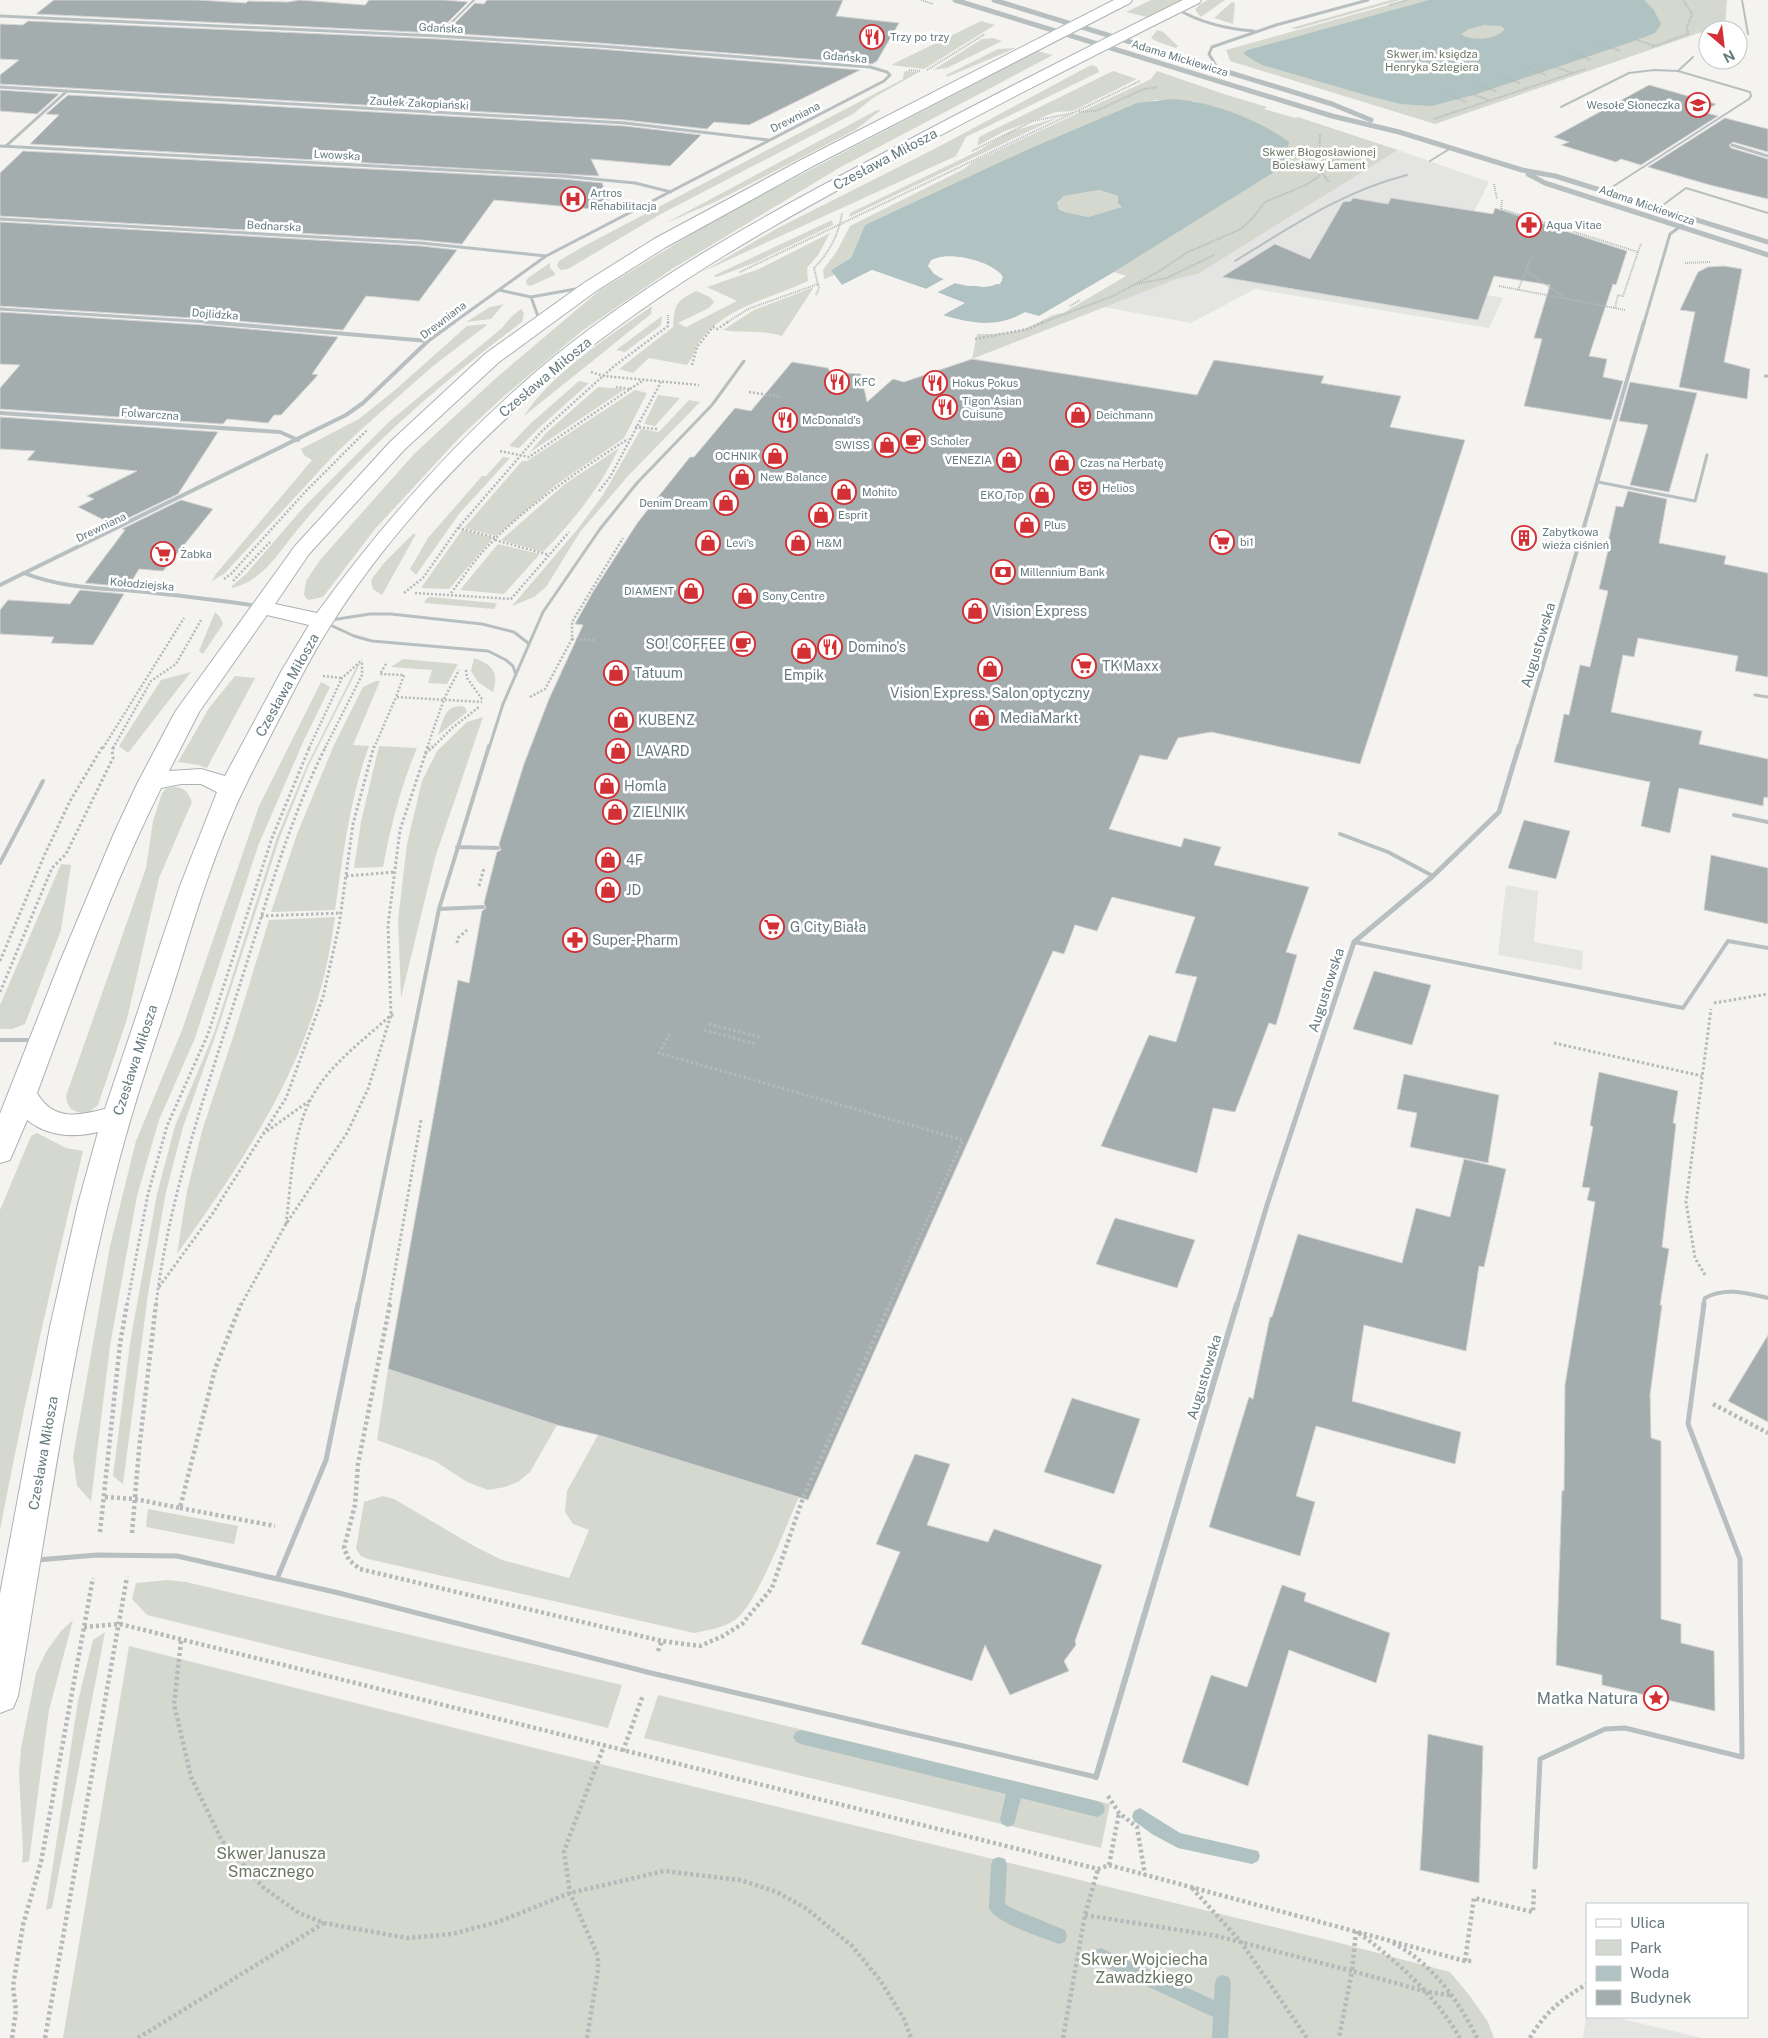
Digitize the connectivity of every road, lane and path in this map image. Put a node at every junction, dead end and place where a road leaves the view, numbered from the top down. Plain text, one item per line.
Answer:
1 (474, 0) edge
2 (956, 0) edge
3 (994, 0) edge
4 (1125, 0) edge
5 (1194, 0) edge
6 (1352, 0) edge
7 (1368, 0) edge
8 (1683, 0) edge
9 (1742, 0) edge
10 (1357, 3) junction
11 (1176, 9) junction
12 (0, 16) edge
13 (1746, 20) edge
14 (1075, 24) junction
15 (1258, 31) junction
16 (1061, 32) junction
17 (438, 36) junction
18 (1118, 37) junction
19 (1637, 40) dead end
20 (1600, 43) dead end
21 (1103, 44) junction
22 (1655, 46) junction
23 (1646, 49) dead end
24 (1620, 51) dead end
25 (1571, 52) dead end
26 (1693, 57) dead end
27 (1591, 60) dead end
28 (1526, 67) dead end
29 (1556, 67) dead end
30 (1592, 67) dead end
31 (1218, 69) junction
32 (880, 70) joint
33 (1678, 71) junction
34 (1573, 73) junction
35 (1546, 75) dead end
36 (1500, 76) dead end
37 (1146, 78) dead end
38 (1520, 83) dead end
39 (1476, 84) dead end
40 (1159, 86) dead end
41 (0, 87) edge
42 (67, 91) junction
43 (1496, 91) dead end
44 (1446, 94) dead end
45 (1474, 95) dead end
46 (1490, 100) junction
47 (1466, 102) dead end
48 (1561, 107) dead end
49 (1076, 113) junction
50 (1429, 120) dead end
51 (1319, 131) dead end
52 (1399, 132) junction
53 (770, 140) junction
54 (1369, 145) dead end
55 (1732, 145) dead end
56 (0, 146) edge
57 (6, 146) junction
58 (1451, 148) junction
59 (972, 151) dead end
60 (1768, 156) edge
61 (1430, 161) dead end
62 (1325, 165) junction
63 (1522, 170) junction
64 (1407, 174) dead end
65 (1606, 191) junction
66 (671, 192) junction
67 (1594, 198) junction
68 (1502, 200) dead end
69 (1659, 208) junction
70 (842, 213) dead end
71 (1768, 213) edge
72 (1647, 216) junction
73 (1692, 218) junction
74 (0, 220) edge
75 (840, 226) junction
76 (1678, 227) junction
77 (1768, 242) edge
78 (1641, 244) dead end
79 (1768, 255) edge
80 (546, 256) junction
81 (1530, 258) dead end
82 (1234, 261) dead end
83 (1714, 261) dead end
84 (1685, 263) dead end
85 (1526, 271) junction
86 (739, 273) dead end
87 (818, 284) junction
88 (1499, 286) dead end
89 (590, 287) junction
90 (499, 290) junction
91 (1518, 290) junction
92 (816, 295) dead end
93 (531, 297) junction
94 (1565, 298) junction
95 (1080, 300) dead end
96 (1070, 306) dead end
97 (1615, 308) dead end
98 (0, 309) edge
99 (668, 312) dead end
100 (540, 322) junction
101 (975, 340) dead end
102 (428, 341) junction
103 (744, 362) dead end
104 (692, 366) dead end
105 (586, 370) dead end
106 (604, 376) junction
107 (645, 380) junction
108 (661, 382) junction
109 (693, 385) dead end
110 (699, 385) dead end
111 (616, 387) dead end
112 (630, 390) junction
113 (694, 390) dead end
114 (0, 413) edge
115 (636, 426) junction
116 (658, 429) dead end
117 (629, 439) junction
118 (298, 440) junction
119 (498, 451) dead end
120 (520, 456) junction
121 (1707, 456) dead end
122 (1598, 482) junction
123 (598, 492) dead end
124 (458, 528) junction
125 (570, 530) dead end
126 (626, 535) dead end
127 (496, 539) junction
128 (549, 555) junction
129 (24, 573) junction
130 (0, 585) edge
131 (451, 593) junction
132 (260, 606) junction
133 (188, 612) dead end
134 (204, 615) dead end
135 (323, 621) junction
136 (572, 639) junction
137 (594, 640) dead end
138 (528, 643) junction
139 (384, 668) dead end
140 (460, 668) dead end
141 (466, 668) dead end
142 (516, 674) junction
143 (530, 690) dead end
144 (1755, 695) dead end
145 (396, 697) junction
146 (1768, 697) edge
147 (444, 699) junction
148 (485, 702) junction
149 (425, 754) junction
150 (44, 782) dead end
151 (149, 784) junction
152 (230, 790) junction
153 (1734, 815) dead end
154 (1768, 822) edge
155 (1340, 834) dead end
156 (457, 847) junction
157 (489, 848) junction
158 (498, 848) dead end
159 (0, 863) edge
160 (395, 872) junction
161 (346, 876) junction
162 (1433, 876) junction
163 (483, 907) dead end
164 (474, 908) junction
165 (439, 909) junction
166 (341, 913) junction
167 (261, 916) junction
168 (1354, 942) junction
169 (456, 948) dead end
170 (1768, 948) edge
171 (0, 960) edge
172 (0, 992) edge
173 (1768, 994) edge
174 (391, 1015) junction
175 (418, 1016) junction
176 (709, 1024) dead end
177 (704, 1030) dead end
178 (670, 1034) dead end
179 (760, 1037) dead end
180 (0, 1040) edge
181 (43, 1040) junction
182 (1554, 1043) dead end
183 (756, 1044) dead end
184 (1702, 1076) junction
185 (23, 1093) junction
186 (309, 1101) junction
187 (422, 1114) dead end
188 (116, 1116) junction
189 (263, 1134) junction
190 (0, 1152) edge
191 (286, 1224) junction
192 (158, 1289) junction
193 (1714, 1292) junction
194 (1768, 1298) edge
195 (1692, 1393) junction
196 (1768, 1433) edge
197 (104, 1496) junction
198 (135, 1499) junction
199 (180, 1508) junction
200 (298, 1530) junction
201 (97, 1555) junction
202 (130, 1556) junction
203 (24, 1561) junction
204 (277, 1579) junction
205 (772, 1588) dead end
206 (120, 1624) junction
207 (84, 1627) junction
208 (662, 1640) dead end
209 (181, 1641) junction
210 (0, 1696) edge
211 (604, 1746) junction
212 (1096, 1776) joint
213 (1109, 1865) junction
214 (1534, 1867) dead end
215 (1098, 1869) junction
216 (1145, 1875) junction
217 (1192, 1888) junction
218 (570, 1893) junction
219 (1534, 1896) dead end
220 (1085, 1915) junction
221 (324, 1923) junction
222 (1356, 1931) junction
223 (1242, 1942) junction
224 (1465, 1961) junction
225 (1473, 1961) dead end
226 (1352, 1971) junction
227 (1586, 1985) edge
228 (1428, 1992) junction
229 (1450, 1995) junction
230 (12, 2038) edge
231 (45, 2038) edge
232 (138, 2038) edge
233 (587, 2038) edge
234 (911, 2038) edge
235 (1063, 2038) edge
236 (1306, 2038) edge
237 (1339, 2038) edge
238 (1460, 2038) edge
239 (1478, 2038) edge
240 (1530, 2038) edge

1 - 17 lane
2 - 16 street, Adama Mickiewicza
3 - 14 street, Adama Mickiewicza
4 - 14 main road
5 - 11 main road, Czesława Miłosza
6 - 10 street
7 - 10 street
8 - 22 path
9 - 13 lane
10 - 15 street
11 - 15 street
11 - 18 main road, Czesława Miłosza
12 - 17 street, Gdańska
14 - 16 main road
14 - 18 street, Adama Mickiewicza
15 - 31 street
16 - 21 street, Adama Mickiewicza
16 - 89 main road
17 - 32 street, Gdańska
18 - 21 main road, Czesława Miłosza
18 - 31 street, Adama Mickiewicza
19 - 22 path
20 - 24 path
21 - 52 street, Adama Mickiewicza
21 - 135 main road, Czesława Miłosza
22 - 23 path
25 - 27 path
26 - 33 lane
28 - 35 path
29 - 34 path
30 - 34 path
31 - 52 street, Adama Mickiewicza
32 - 53 street, Drewniana
33 - 48 lane
33 - 65 lane
34 - 46 path
36 - 38 path
37 - 49 path
39 - 43 path
40 - 49 path
41 - 42 street, Zaułek Zakopiański
42 - 53 street, Zaułek Zakopiański
42 - 57 street
44 - 47 path
45 - 46 path
46 - 50 path
49 - 59 path
49 - 75 path
51 - 62 path
52 - 58 street, Adama Mickiewicza
53 - 66 street, Drewniana
54 - 62 path
55 - 60 street
56 - 57 street, Lwowska
57 - 66 street, Lwowska
58 - 61 lane
58 - 63 street, Adama Mickiewicza
62 - 101 path
63 - 65 street, Adama Mickiewicza
63 - 67 street, Adama Mickiewicza
64 - 82 lane
65 - 67 street
65 - 69 street, Adama Mickiewicza
66 - 80 street, Drewniana
67 - 72 street, Adama Mickiewicza
68 - 78 path
69 - 71 lane
69 - 72 street
69 - 73 street, Adama Mickiewicza
70 - 75 path
72 - 76 street, Adama Mickiewicza
73 - 76 street, Augustowska
73 - 77 street, Adama Mickiewicza
74 - 80 street, Bednarska
75 - 86 path
75 - 87 path
76 - 79 street, Adama Mickiewicza
76 - 122 street, Augustowska
80 - 90 street, Drewniana
81 - 85 path
83 - 84 path
85 - 91 path
85 - 94 path
87 - 92 path
87 - 104 path
88 - 91 path
89 - 93 street
89 - 100 main road
90 - 93 street
90 - 102 street, Drewniana
91 - 94 path
93 - 100 street
94 - 97 path
95 - 96 path
98 - 102 street, Dojlidzka
99 - 106 path
100 - 132 main road
102 - 118 street, Drewniana
103 - 138 lane
105 - 106 path
106 - 107 path
106 - 120 path
107 - 108 path
107 - 112 path
108 - 109 path
108 - 115 path
110 - 113 path
111 - 112 path
112 - 120 path
114 - 118 street, Folwarczna
115 - 116 path
115 - 117 path
117 - 123 path
117 - 127 path
118 - 129 street, Drewniana
119 - 120 path
120 - 124 path
121 - 122 lane
122 - 162 street, Augustowska
124 - 127 path
124 - 131 path
125 - 128 path
126 - 136 path
127 - 128 path
127 - 131 path
128 - 131 path
129 - 130 street, Drewniana
129 - 132 street, Kołodziejska
132 - 135 main road
132 - 151 main road
133 - 171 path
134 - 172 path
135 - 138 lane
135 - 142 lane
135 - 152 main road, Czesława Miłosza
136 - 137 path
136 - 143 path
138 - 142 lane
139 - 145 path
140 - 147 path
141 - 148 path
142 - 156 lane
144 - 146 lane
145 - 147 path
145 - 161 path
147 - 148 path
147 - 149 path
148 - 149 path
149 - 160 path
150 - 159 lane
151 - 152 main road
151 - 181 main road
152 - 188 main road, Czesława Miłosza
153 - 154 lane
155 - 162 lane
156 - 157 lane
156 - 165 lane
157 - 158 lane
157 - 164 path
160 - 161 path
160 - 174 path
161 - 166 path
162 - 168 street, Augustowska
163 - 164 lane
164 - 165 lane
164 - 169 path
165 - 175 lane
166 - 167 path
166 - 189 path
167 - 192 path
167 - 197 path
168 - 170 lane
168 - 212 street, Augustowska
173 - 184 path
174 - 175 path
174 - 186 path
174 - 191 path
175 - 200 lane
176 - 179 path
177 - 183 path
178 - 205 path
180 - 181 lane
181 - 185 main road
182 - 184 path
184 - 193 path
185 - 188 main road
185 - 190 main road
186 - 189 path
186 - 191 path
187 - 208 path
188 - 203 main road, Czesława Miłosza
189 - 192 path
191 - 199 path
192 - 198 path
193 - 194 lane
193 - 195 lane
195 - 196 path
195 - 214 lane
197 - 198 path
197 - 201 path
198 - 199 path
198 - 202 path
199 - 200 path
200 - 204 lane
201 - 202 lane
201 - 203 lane
201 - 207 path
202 - 204 lane
202 - 206 path
203 - 210 main road, Czesława Miłosza
204 - 212 lane
206 - 207 path
206 - 209 path
206 - 231 path
207 - 230 path
209 - 211 path
209 - 221 path
211 - 215 path
211 - 218 path
213 - 215 path
213 - 216 path
213 - 216 path
215 - 220 path
216 - 217 path
217 - 222 path
217 - 223 path
218 - 221 path
218 - 233 path
218 - 234 path
219 - 224 path
220 - 223 path
220 - 235 path
221 - 232 path
222 - 224 path
222 - 226 path
222 - 228 path
222 - 229 path
223 - 226 path
223 - 236 path
224 - 225 path
226 - 228 path
226 - 237 path
227 - 240 path
228 - 229 path
228 - 238 path
229 - 239 path

